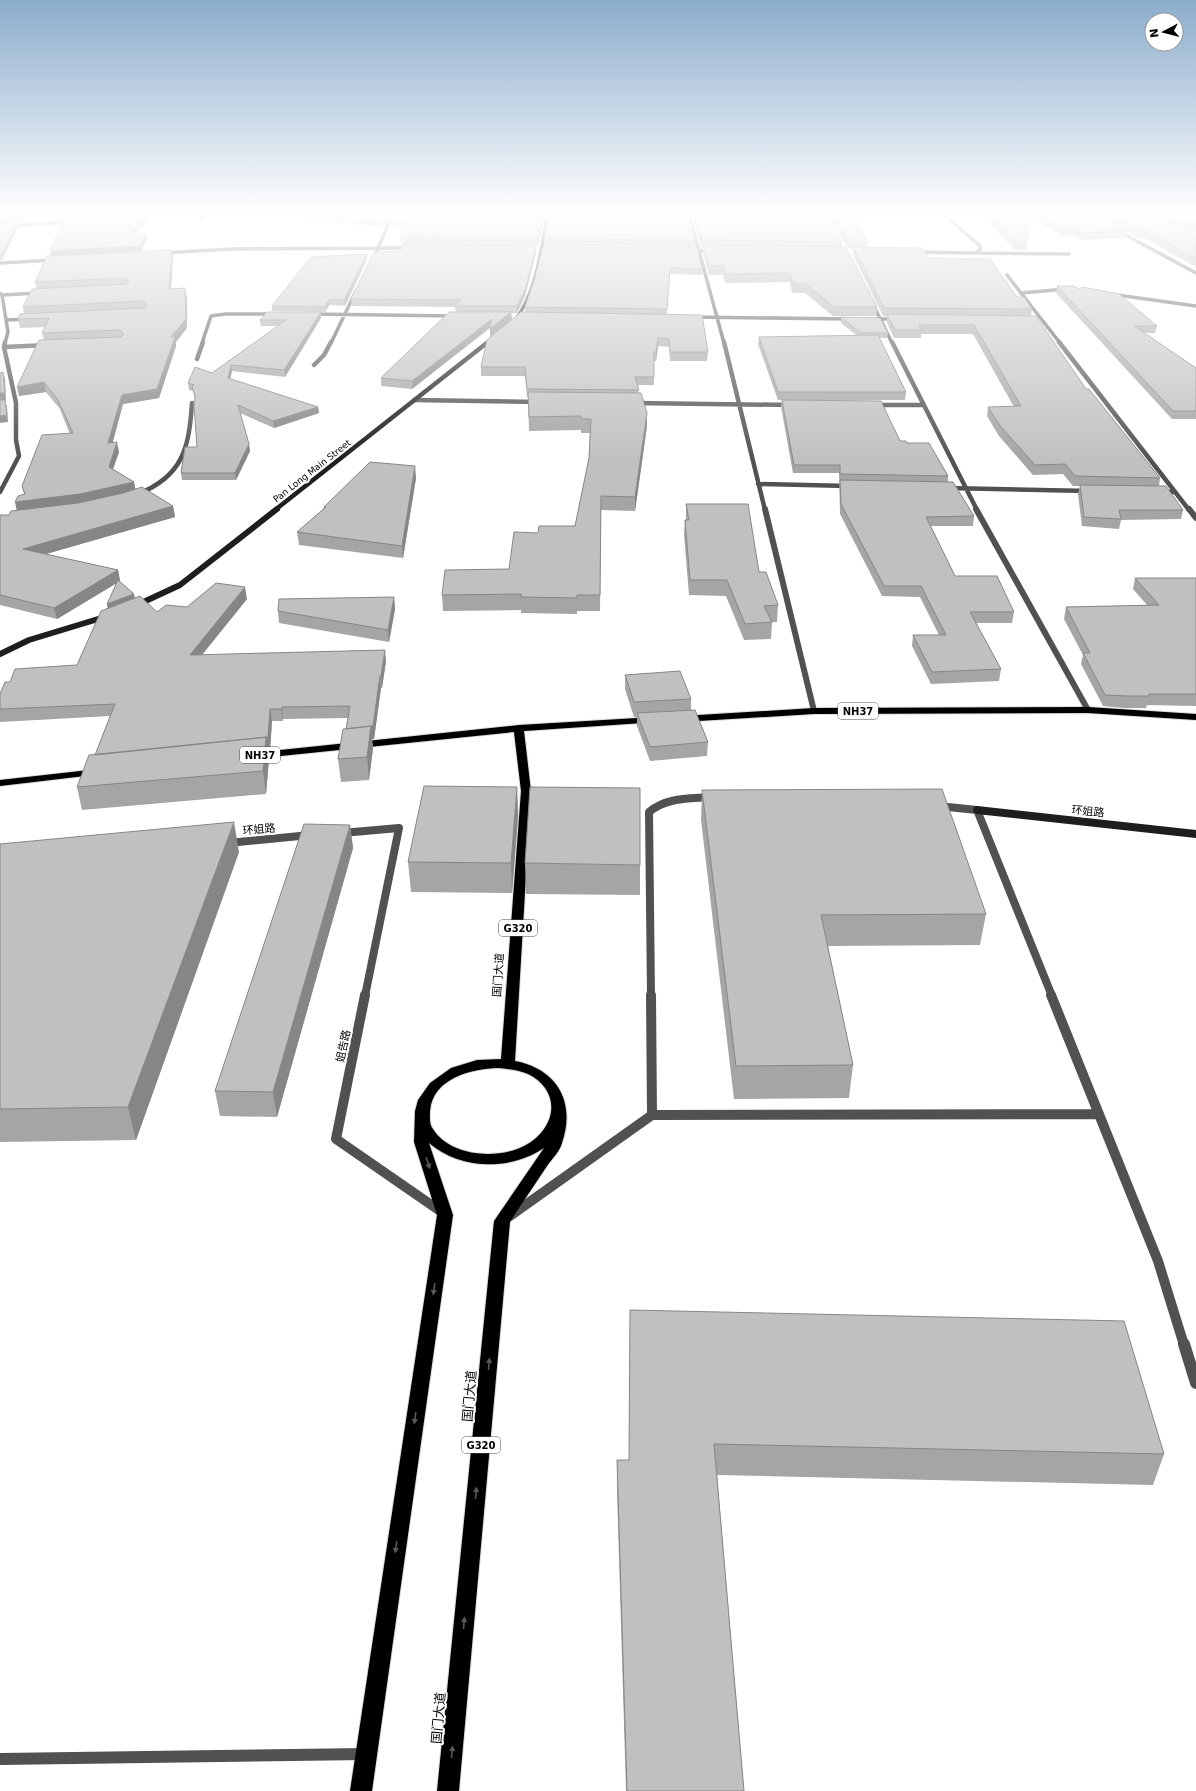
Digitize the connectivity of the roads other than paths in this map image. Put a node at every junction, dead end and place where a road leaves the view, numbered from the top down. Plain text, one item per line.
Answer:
1 (1, 294) edge
2 (354, 295) edge
3 (528, 295) edge
4 (712, 295) edge
5 (1022, 295) edge
6 (1117, 295) edge
7 (870, 299) edge
8 (1196, 306) edge
9 (281, 314) edge
10 (305, 314) edge
11 (344, 314) junction
12 (463, 316) edge
13 (519, 317) junction
14 (527, 317) edge
15 (686, 317) edge
16 (718, 317) junction
17 (37, 319) edge
18 (512, 319) edge
19 (857, 319) edge
20 (865, 319) edge
21 (880, 319) junction
22 (903, 319) edge
23 (6, 320) junction
24 (1035, 321) edge
25 (1043, 321) junction
26 (501, 332) edge
27 (51, 345) edge
28 (4, 347) junction
29 (0, 359) edge
30 (6, 359) junction
31 (197, 359) dead end
32 (314, 364) dead end
33 (414, 400) junction
34 (541, 402) edge
35 (16, 403) junction
36 (192, 403) dead end
37 (628, 403) edge
38 (8, 404) dead end
39 (739, 404) junction
40 (800, 405) edge
41 (870, 405) edge
42 (923, 405) junction
43 (758, 484) junction
44 (854, 486) edge
45 (941, 488) edge
46 (965, 488) junction
47 (1097, 491) edge
48 (0, 492) edge
49 (1152, 492) edge
50 (1175, 492) junction
51 (132, 496) edge
52 (1196, 518) edge
53 (134, 606) edge
54 (113, 614) edge
55 (0, 654) edge
56 (1088, 710) junction
57 (814, 711) junction
58 (1196, 717) edge
59 (519, 728) junction
60 (244, 757) edge
61 (110, 771) edge
62 (0, 782) edge
63 (717, 797) edge
64 (930, 805) edge
65 (977, 810) junction
66 (336, 833) edge
67 (1196, 834) edge
68 (320, 835) edge
69 (218, 844) edge
70 (508, 1064) junction
71 (422, 1111) junction
72 (1099, 1114) junction
73 (560, 1115) junction
74 (652, 1115) junction
75 (445, 1215) junction
76 (502, 1221) junction
77 (1196, 1383) edge
78 (366, 1754) junction
79 (0, 1759) edge
80 (361, 1791) edge
81 (448, 1791) edge

1 - 23 street
2 - 11 street
3 - 13 street
4 - 16 street
5 - 25 street
6 - 8 street
7 - 21 street
9 - 31 street
10 - 11 street
11 - 12 street
11 - 32 street
13 - 14 street
13 - 18 street
15 - 16 street
16 - 19 street
16 - 39 street
17 - 23 street
20 - 21 street
21 - 22 street
21 - 42 street
23 - 28 street
24 - 25 street
25 - 50 street
26 - 33 street, Pan Long Main Street
27 - 28 street
28 - 30 street
29 - 30 street
30 - 35 street
33 - 34 street
33 - 53 street, Pan Long Main Street
35 - 38 street
35 - 48 street
36 - 51 street
37 - 39 street
39 - 40 street
39 - 43 street
41 - 42 street
42 - 46 street
43 - 44 street
43 - 57 street
45 - 46 street
46 - 47 street
46 - 56 street
49 - 50 street
50 - 52 street
54 - 55 street
56 - 57 highway, NH37
56 - 58 highway, NH37
57 - 59 highway, NH37
59 - 60 highway, NH37
59 - 70 highway, 国门大道 / G320
61 - 62 highway
63 - 74 street
64 - 65 street
65 - 67 street, 环姐路
65 - 72 street
66 - 75 street, 姐告路
68 - 69 street, 环姐路
70 - 71 highway
70 - 73 highway
71 - 73 highway
71 -> 75 highway
72 - 74 street
72 - 77 street
73 - 76 highway, 国门大道 / G320
74 - 76 street
75 -> 78 highway
81 -> 76 highway, 国门大道 / G320
78 - 79 street
78 - 80 highway

